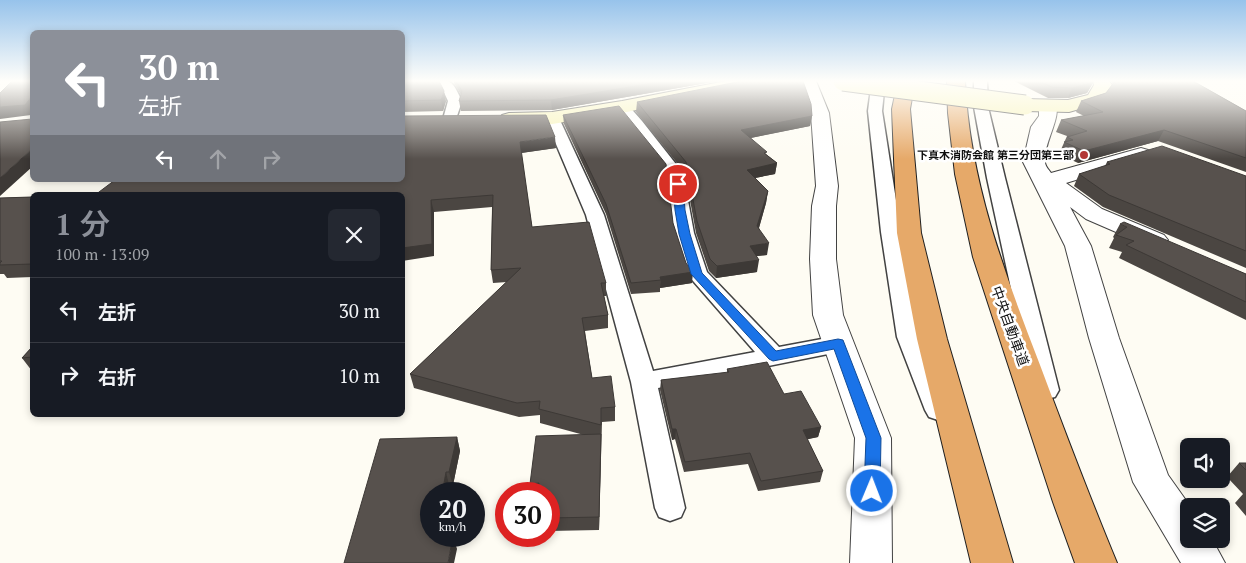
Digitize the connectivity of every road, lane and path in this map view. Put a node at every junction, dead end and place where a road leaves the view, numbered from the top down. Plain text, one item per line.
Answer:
1 (454, 107) edge
2 (620, 107) edge
3 (622, 107) edge
4 (818, 107) edge
5 (875, 107) edge
6 (901, 107) edge
7 (957, 107) edge
8 (981, 107) edge
9 (1048, 107) edge
10 (552, 118) junction
11 (431, 119) edge
12 (450, 119) junction
13 (468, 119) edge
14 (496, 119) edge
15 (1157, 149) edge
16 (1045, 178) junction
17 (1172, 248) edge
18 (838, 344) junction
19 (773, 356) junction
20 (644, 382) junction
21 (974, 501) junction
22 (1072, 502) junction
23 (670, 508) dead end
24 (871, 563) edge
25 (992, 563) edge
26 (1096, 563) edge
27 (1204, 563) edge

1 - 12 lane
2 - 10 main road
3 - 19 lane
4 - 18 street
5 - 21 lane
6 - 21 highway
7 - 22 highway, 中央自動車道
8 - 22 lane
9 - 16 street
10 - 14 main road
10 - 20 lane
11 - 12 main road
12 - 13 main road
15 - 16 street
16 - 17 street
16 - 27 street
18 - 19 lane
18 - 24 street
19 - 20 lane
20 - 23 lane
21 - 25 highway
22 - 26 highway, 中央自動車道

